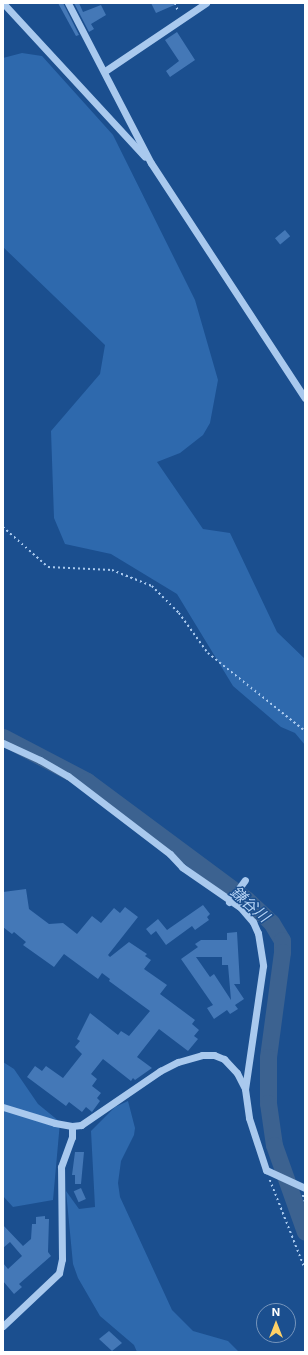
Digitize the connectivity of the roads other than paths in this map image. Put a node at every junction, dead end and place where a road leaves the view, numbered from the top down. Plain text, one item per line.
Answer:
1 (3, 3) edge
2 (68, 3) edge
3 (206, 3) edge
4 (105, 71) junction
5 (151, 163) junction
6 (305, 398) edge
7 (3, 743) edge
8 (245, 880) dead end
9 (229, 902) junction
10 (245, 1089) junction
11 (3, 1107) edge
12 (72, 1126) junction
13 (302, 1187) edge
14 (3, 1326) edge

1 - 5 street
2 - 4 street
3 - 4 street
4 - 5 street
5 - 6 street
7 - 9 street
8 - 9 street
9 - 10 street
10 - 12 street
10 - 13 street
11 - 12 street
12 - 14 street

